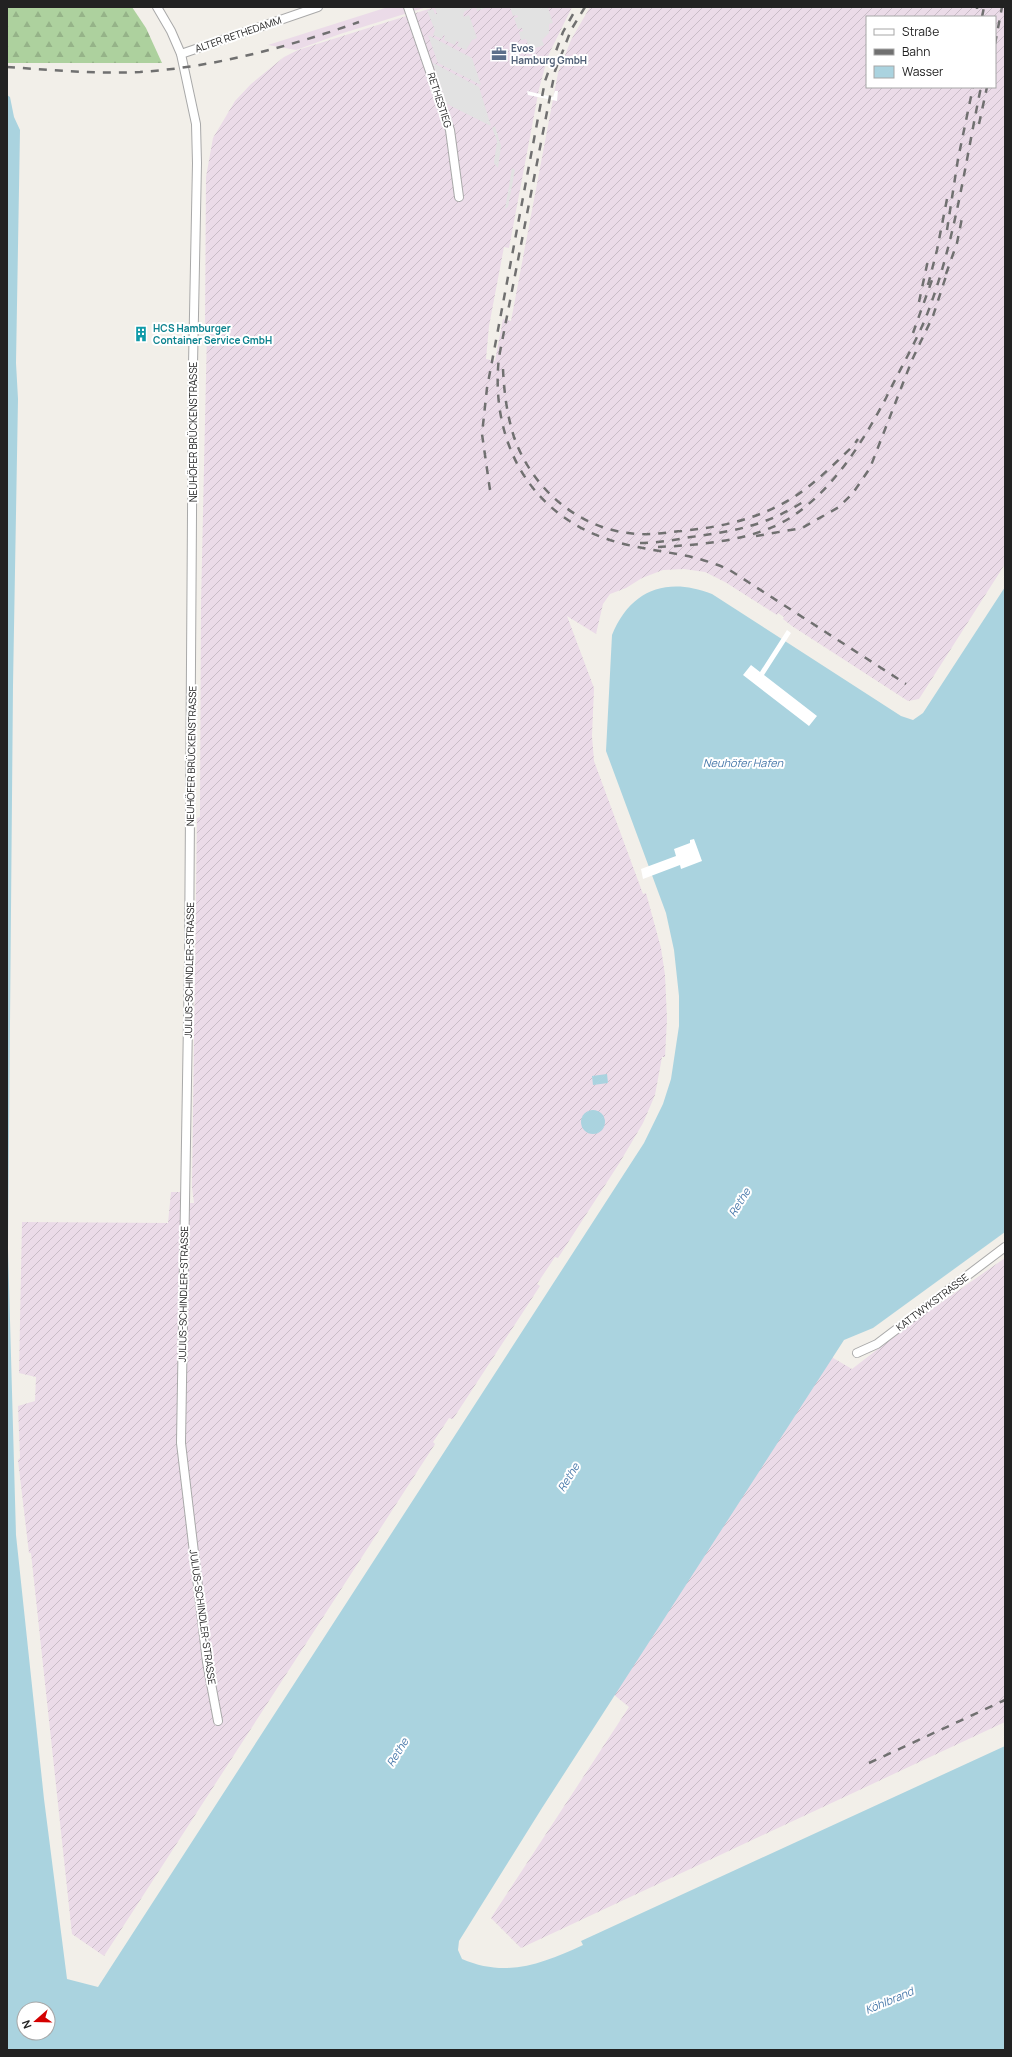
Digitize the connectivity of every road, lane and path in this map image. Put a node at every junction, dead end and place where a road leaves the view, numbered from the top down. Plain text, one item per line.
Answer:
1 (157, 7) edge
2 (318, 7) edge
3 (408, 7) edge
4 (181, 54) junction
5 (459, 197) dead end
6 (190, 865) joint
7 (1005, 1247) edge
8 (857, 1353) dead end
9 (218, 1721) dead end

1 - 4 street, NEUHÖFER BRÜCKENSTRASSE
2 - 4 street, ALTER RETHEDAMM
3 - 5 street, RETHESTIEG
4 - 6 street, NEUHÖFER BRÜCKENSTRASSE
6 - 9 street, JULIUS-SCHINDLER-STRASSE
7 - 8 street, KATTWYKSTRASSE

